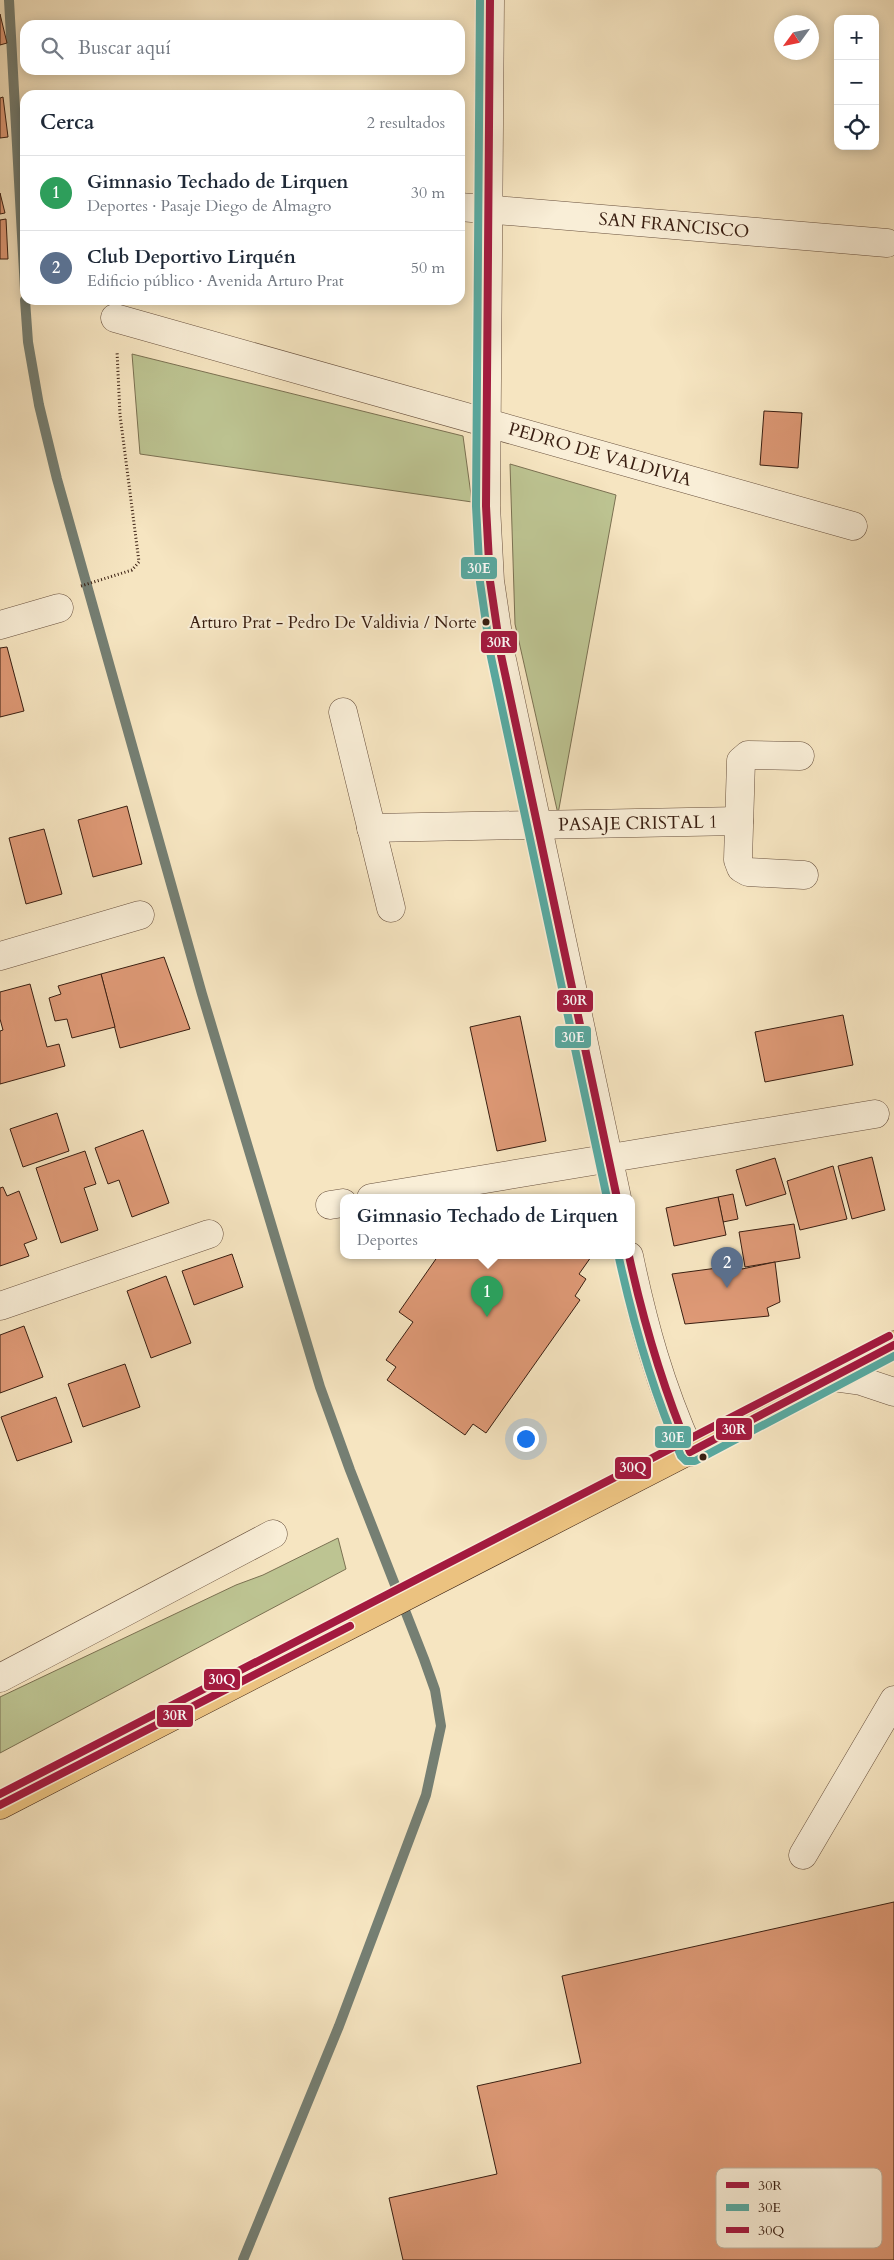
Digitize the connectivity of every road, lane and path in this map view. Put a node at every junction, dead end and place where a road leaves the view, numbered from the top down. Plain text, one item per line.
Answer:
1 (490, 0) edge
2 (465, 208) edge
3 (488, 210) junction
4 (887, 243) dead end
5 (115, 318) joint
6 (487, 423) junction
7 (853, 526) dead end
8 (79, 586) dead end
9 (59, 608) dead end
10 (0, 625) edge
11 (343, 712) dead end
12 (800, 756) dead end
13 (739, 821) junction
14 (537, 825) junction
15 (371, 828) junction
16 (804, 874) dead end
17 (391, 908) dead end
18 (140, 915) dead end
19 (0, 956) edge
20 (875, 1114) dead end
21 (608, 1159) junction
22 (395, 1194) edge
23 (615, 1194) edge
24 (210, 1234) dead end
25 (630, 1259) edge
26 (0, 1306) edge
27 (894, 1345) edge
28 (832, 1378) junction
29 (894, 1392) edge
30 (690, 1452) junction
31 (273, 1534) dead end
32 (0, 1678) edge
33 (894, 1700) edge
34 (0, 1805) edge
35 (803, 1855) dead end

1 - 3 street
2 - 3 street, SAN FRANCISCO
3 - 4 street, SAN FRANCISCO
3 - 6 street
5 - 6 street, PEDRO DE VALDIVIA
5 - 8 path
6 - 7 street, PEDRO DE VALDIVIA
6 - 14 street
9 - 10 street
11 - 15 street
12 - 13 street, PASAJE CRISTAL 1
13 - 14 street, PASAJE CRISTAL 1
13 - 16 street, PASAJE CRISTAL 1
14 - 15 street, PASAJE CRISTAL 1
14 - 21 street
15 - 17 street
18 - 19 street
20 - 21 street
21 - 22 street
21 - 23 street
24 - 26 street
25 - 30 street
27 - 28 main road
28 - 29 street
28 - 30 main road
30 - 34 main road
31 - 32 street
33 - 35 street

